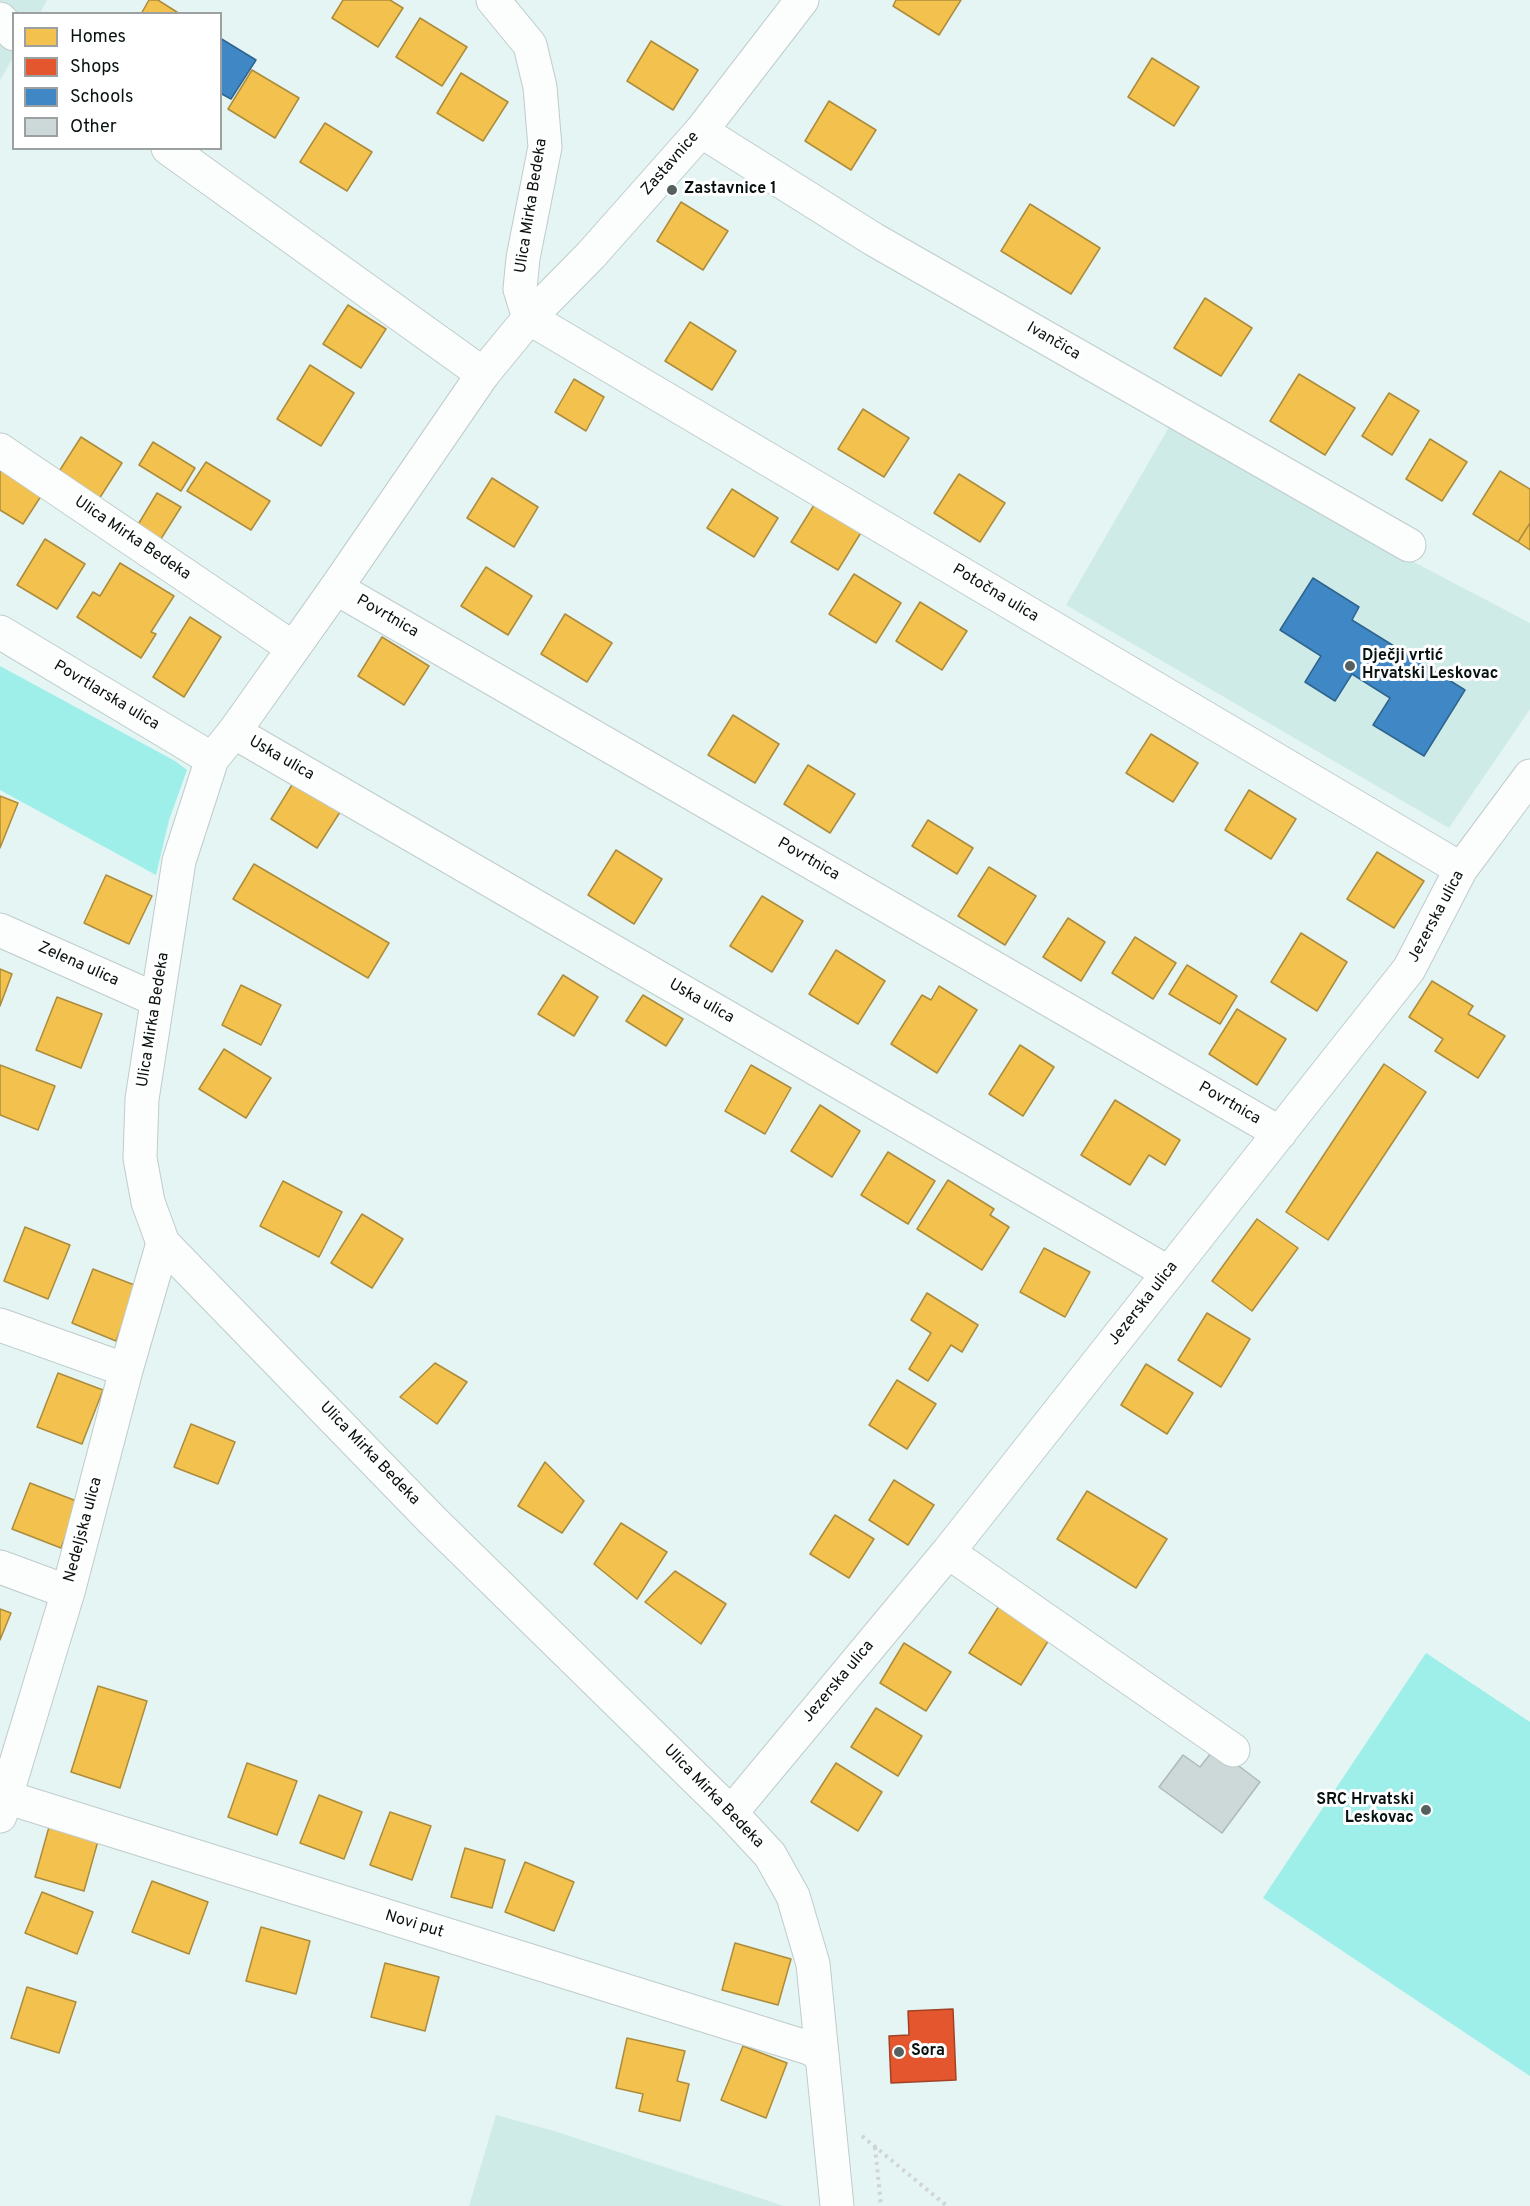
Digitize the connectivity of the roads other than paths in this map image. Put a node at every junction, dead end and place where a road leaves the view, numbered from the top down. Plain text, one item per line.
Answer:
1 (493, 0) edge
2 (802, 0) edge
3 (0, 19) edge
4 (12, 32) edge
5 (700, 131) junction
6 (171, 150) edge
7 (529, 318) junction
8 (483, 374) junction
9 (0, 450) edge
10 (1409, 545) dead end
11 (336, 588) junction
12 (0, 632) edge
13 (293, 648) junction
14 (234, 732) junction
15 (212, 759) junction
16 (1530, 776) edge
17 (1461, 869) junction
18 (0, 930) edge
19 (157, 1000) junction
20 (1280, 1133) junction
21 (163, 1243) junction
22 (1169, 1273) junction
23 (0, 1325) edge
24 (126, 1370) junction
25 (948, 1552) junction
26 (0, 1568) edge
27 (68, 1592) junction
28 (1233, 1750) dead end
29 (3, 1807) edge
30 (731, 1813) junction
31 (822, 2055) junction
32 (837, 2206) edge

1 - 7 street, Ulica Mirka Bedeka
2 - 5 street, Zastavnice
3 - 4 street
5 - 7 street, Zastavnice
5 - 10 street, Ivančica
6 - 8 street
7 - 8 street, Ulica Mirka Bedeka
7 - 17 street, Potočna ulica
8 - 11 street, Ulica Mirka Bedeka
9 - 13 street, Ulica Mirka Bedeka
11 - 13 street, Ulica Mirka Bedeka
11 - 20 street, Povrtnica
12 - 15 street, Povrtlarska ulica
13 - 14 street, Ulica Mirka Bedeka
14 - 15 street, Ulica Mirka Bedeka
14 - 22 street, Uska ulica
15 - 19 street, Ulica Mirka Bedeka
16 - 17 street, Jezerska ulica
17 - 20 street, Jezerska ulica
18 - 19 street, Zelena ulica
19 - 21 street, Ulica Mirka Bedeka
20 - 22 street, Jezerska ulica
21 - 24 street, Nedeljska ulica
21 - 30 street, Ulica Mirka Bedeka
22 - 25 street, Jezerska ulica
23 - 24 street
24 - 27 street, Nedeljska ulica
25 - 28 street
25 - 30 street, Jezerska ulica
26 - 27 street
27 - 29 street, Nedeljska ulica
29 - 31 street, Novi put
30 - 31 street, Ulica Mirka Bedeka
31 - 32 street, Ulica Mirka Bedeka

